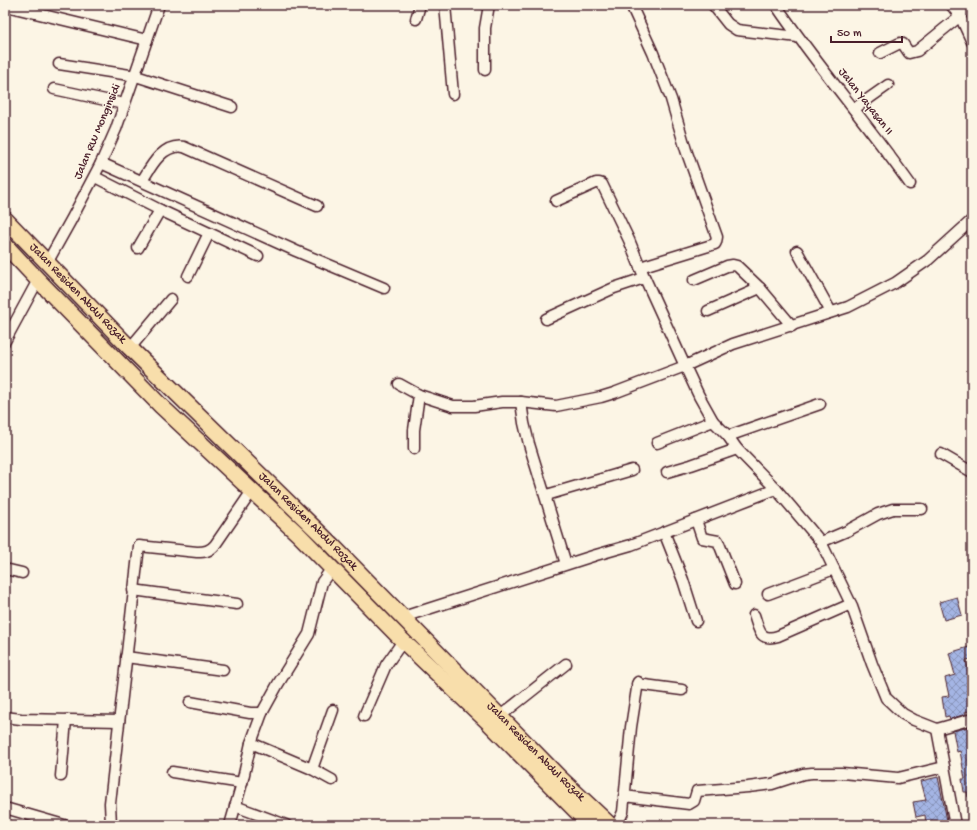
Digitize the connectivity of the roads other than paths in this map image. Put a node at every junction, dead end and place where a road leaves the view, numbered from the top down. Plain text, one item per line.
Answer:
1 (159, 5) edge
2 (420, 5) edge
3 (445, 5) edge
4 (489, 5) edge
5 (631, 5) edge
6 (713, 5) edge
7 (776, 5) edge
8 (951, 5) edge
9 (970, 5) edge
10 (6, 6) edge
11 (960, 16) junction
12 (416, 19) dead end
13 (798, 38) junction
14 (147, 40) junction
15 (972, 42) edge
16 (880, 53) dead end
17 (59, 64) dead end
18 (485, 70) dead end
19 (138, 77) junction
20 (888, 84) dead end
21 (54, 89) dead end
22 (453, 94) dead end
23 (124, 104) junction
24 (232, 107) dead end
25 (854, 109) junction
26 (101, 163) junction
27 (95, 177) junction
28 (142, 181) junction
29 (910, 184) dead end
30 (556, 201) dead end
31 (317, 206) dead end
32 (160, 210) junction
33 (5, 219) edge
34 (972, 220) edge
35 (209, 233) junction
36 (5, 245) edge
37 (138, 248) dead end
38 (797, 251) dead end
39 (258, 256) dead end
40 (47, 263) junction
41 (642, 272) junction
42 (188, 276) dead end
43 (38, 280) junction
44 (694, 280) dead end
45 (384, 288) dead end
46 (760, 288) junction
47 (171, 299) dead end
48 (708, 311) dead end
49 (831, 312) junction
50 (546, 319) dead end
51 (792, 326) junction
52 (5, 341) edge
53 (130, 348) junction
54 (685, 366) junction
55 (399, 384) dead end
56 (420, 395) junction
57 (521, 402) junction
58 (820, 404) dead end
59 (714, 421) junction
60 (728, 436) junction
61 (657, 443) dead end
62 (414, 449) dead end
63 (737, 449) junction
64 (941, 454) dead end
65 (632, 470) dead end
66 (667, 472) dead end
67 (972, 472) edge
68 (776, 489) junction
69 (252, 491) junction
70 (547, 498) junction
71 (922, 509) dead end
72 (696, 520) junction
73 (664, 532) junction
74 (821, 542) junction
75 (566, 564) junction
76 (332, 568) junction
77 (5, 569) edge
78 (834, 569) junction
79 (22, 573) dead end
80 (735, 584) dead end
81 (133, 590) junction
82 (768, 594) dead end
83 (237, 604) dead end
84 (851, 604) junction
85 (754, 615) dead end
86 (403, 617) junction
87 (696, 621) dead end
88 (403, 641) junction
89 (126, 657) junction
90 (566, 664) dead end
91 (223, 670) dead end
92 (682, 690) dead end
93 (190, 702) dead end
94 (333, 710) dead end
95 (262, 713) junction
96 (364, 716) dead end
97 (5, 717) edge
98 (494, 718) junction
99 (972, 719) edge
100 (66, 720) junction
101 (119, 721) junction
102 (937, 729) junction
103 (251, 743) junction
104 (944, 767) junction
105 (312, 769) junction
106 (172, 772) dead end
107 (60, 776) dead end
108 (332, 780) dead end
109 (242, 783) junction
110 (624, 796) junction
111 (236, 806) junction
112 (5, 808) edge
113 (51, 824) edge
114 (64, 825) edge
115 (111, 825) edge
116 (230, 825) edge
117 (286, 825) edge
118 (590, 825) edge
119 (610, 825) edge
120 (617, 825) edge
121 (955, 825) edge

1 - 14 street, Jalan RW Monginsidi
2 - 12 street
3 - 22 street
4 - 18 street
5 - 41 street
6 - 13 street
7 - 13 street, Jalan Yayasan II
8 - 11 street
9 - 11 street
10 - 14 street
11 - 15 street
11 - 16 street
13 - 25 street, Jalan Yayasan II
14 - 19 street, Jalan RW Monginsidi
17 - 19 street
19 - 23 street, Jalan RW Monginsidi
19 - 24 street
20 - 25 street
21 - 23 street
23 - 26 street, Jalan RW Monginsidi
25 - 29 street, Jalan Yayasan II
26 - 27 street, Jalan RW Monginsidi
26 - 28 street
27 - 32 street
27 - 40 street, Jalan RW Monginsidi
28 - 31 street
28 - 45 street
30 - 41 street
32 - 35 street
32 - 37 street
33 - 40 highway, Jalan Residen Abdul Rozak
34 - 49 street
35 - 39 street
35 - 42 street
36 - 43 highway, Jalan Residen Abdul Rozak
38 - 49 street
40 - 53 highway, Jalan Residen Abdul Rozak
41 - 50 street
41 - 54 street
43 - 52 street
43 - 69 highway, Jalan Residen Abdul Rozak
44 - 46 street
46 - 48 street
46 - 51 street
47 - 53 street
49 - 51 street
51 - 54 street
53 - 86 highway, Jalan Residen Abdul Rozak
54 - 57 street
54 - 59 street
55 - 56 street
56 - 57 street
56 - 62 street
57 - 70 street
58 - 60 street
59 - 60 street
59 - 61 street
60 - 63 street
63 - 66 street
63 - 68 street
64 - 67 street
65 - 70 street
68 - 72 street
68 - 74 street
69 - 76 highway, Jalan Residen Abdul Rozak
69 - 81 street
70 - 75 street
71 - 74 street
72 - 73 street
72 - 80 street
73 - 75 street
73 - 87 street
74 - 78 street
75 - 86 street
76 - 88 highway, Jalan Residen Abdul Rozak
76 - 95 street
77 - 79 street
78 - 82 street
78 - 84 street
81 - 83 street
81 - 89 street
84 - 85 street
84 - 102 street
86 - 98 highway, Jalan Residen Abdul Rozak
88 - 96 street
88 - 98 highway, Jalan Residen Abdul Rozak
89 - 91 street
89 - 101 street
90 - 98 street
92 - 110 street
93 - 95 street
94 - 105 street
95 - 103 street
97 - 100 street
98 - 118 highway, Jalan Residen Abdul Rozak
98 - 119 highway, Jalan Residen Abdul Rozak
99 - 102 street
100 - 101 street
100 - 107 street
101 - 115 street
102 - 104 street
103 - 105 street
103 - 109 street
104 - 110 street
104 - 121 street
105 - 108 street
106 - 109 street
109 - 111 street
110 - 120 street
111 - 116 street
111 - 117 street
112 - 113 street
113 - 114 street

